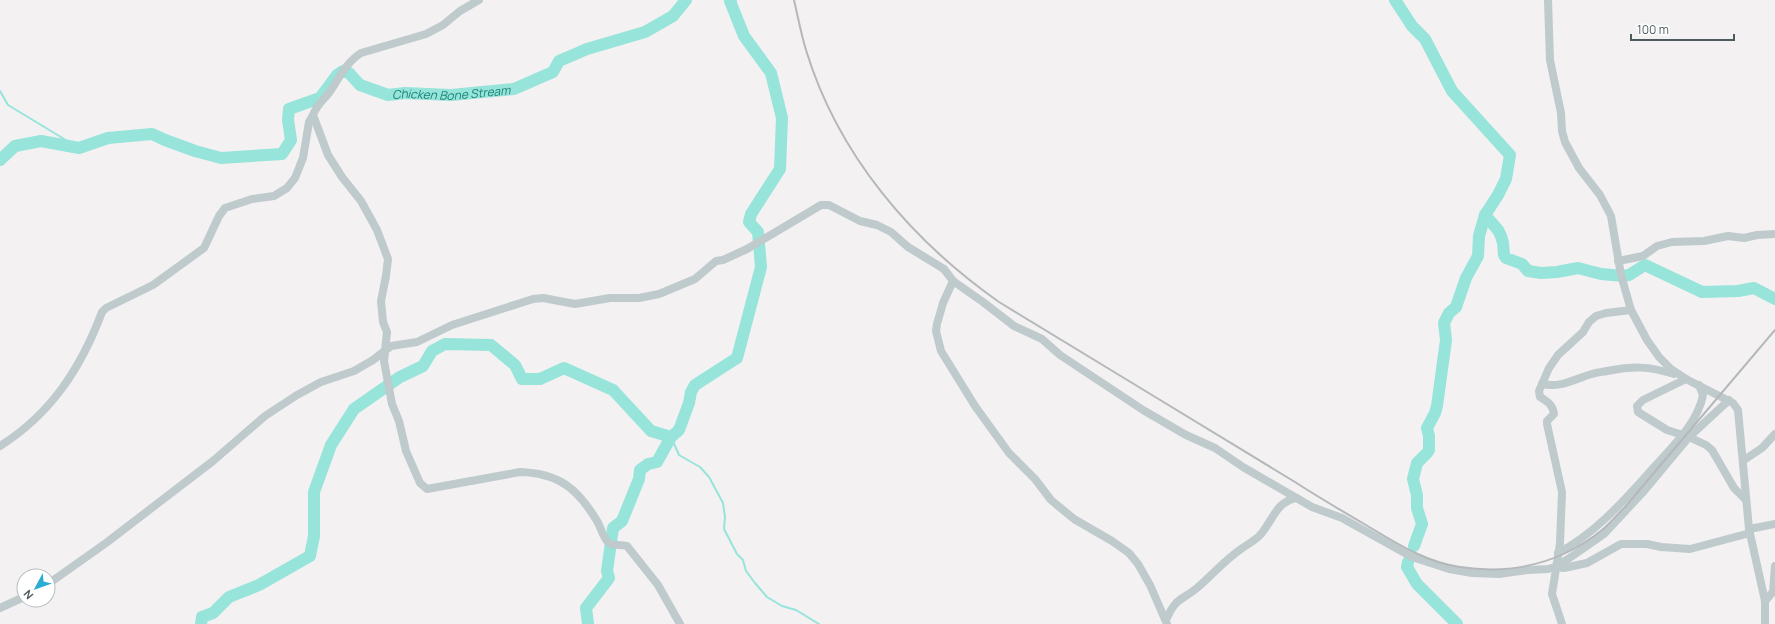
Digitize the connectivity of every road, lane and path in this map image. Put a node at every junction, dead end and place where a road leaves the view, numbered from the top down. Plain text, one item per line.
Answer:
1 (479, 0) edge
2 (1548, 0) edge
3 (313, 115) junction
4 (1775, 234) edge
5 (1618, 261) junction
6 (953, 281) junction
7 (1631, 310) junction
8 (384, 350) junction
9 (1682, 377) junction
10 (1542, 384) junction
11 (1699, 385) junction
12 (1729, 400) junction
13 (1775, 434) edge
14 (1685, 436) junction
15 (0, 446) edge
16 (1744, 460) junction
17 (1296, 498) junction
18 (1746, 500) junction
19 (1775, 524) edge
20 (1750, 531) junction
21 (1558, 553) junction
22 (1555, 566) junction
23 (1775, 566) edge
24 (56, 579) edge
25 (16, 601) edge
26 (1765, 601) junction
27 (0, 608) edge
28 (1167, 622) edge
29 (680, 624) edge
30 (1562, 624) edge
31 (1765, 624) edge

1 - 3 street
2 - 5 street
3 - 8 street
3 - 15 street
4 - 5 street
5 - 7 street
6 - 8 street
6 - 17 street
6 - 28 street
7 - 9 street
7 - 10 street
8 - 24 street
8 - 29 street
9 - 10 street
9 - 11 street
9 - 14 street
10 - 21 street
11 - 12 street
11 - 14 street
12 - 14 street
12 - 16 street
13 - 16 street
14 - 18 street
14 - 21 street
14 - 22 street
16 - 18 street
17 - 22 street
17 - 28 street
18 - 20 street
19 - 20 street
20 - 22 street
20 - 26 street
21 - 22 street
22 - 30 street
23 - 26 street
25 - 27 street
26 - 31 street

